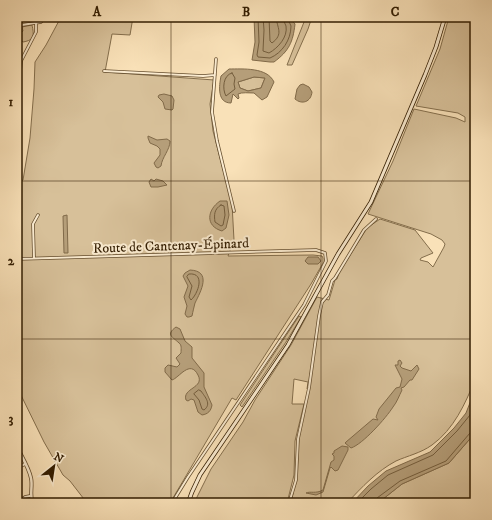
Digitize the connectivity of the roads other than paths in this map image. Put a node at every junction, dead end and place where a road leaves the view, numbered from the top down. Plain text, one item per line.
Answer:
1 (18, 17) edge
2 (45, 17) edge
3 (445, 17) edge
4 (36, 22) junction
5 (216, 59) dead end
6 (104, 71) dead end
7 (215, 75) junction
8 (19, 83) dead end
9 (18, 95) edge
10 (17, 100) edge
11 (234, 211) dead end
12 (38, 215) dead end
13 (376, 219) dead end
14 (34, 258) junction
15 (17, 259) edge
16 (17, 447) edge
17 (25, 464) junction
18 (17, 468) edge
19 (30, 496) junction
20 (17, 502) edge
21 (33, 503) edge
22 (172, 503) edge
23 (188, 503) edge
24 (289, 503) edge

1 - 4 street
2 - 4 street
3 - 23 main road
4 - 8 street
5 - 7 street
6 - 7 street
7 - 11 street
9 - 10 street
12 - 14 street
13 - 24 street
14 - 15 street, Route de Cantenay-Épinard
14 - 22 street, Route de Cantenay-Épinard
16 - 17 street
17 - 18 street
17 - 19 street
19 - 20 street
19 - 21 street

